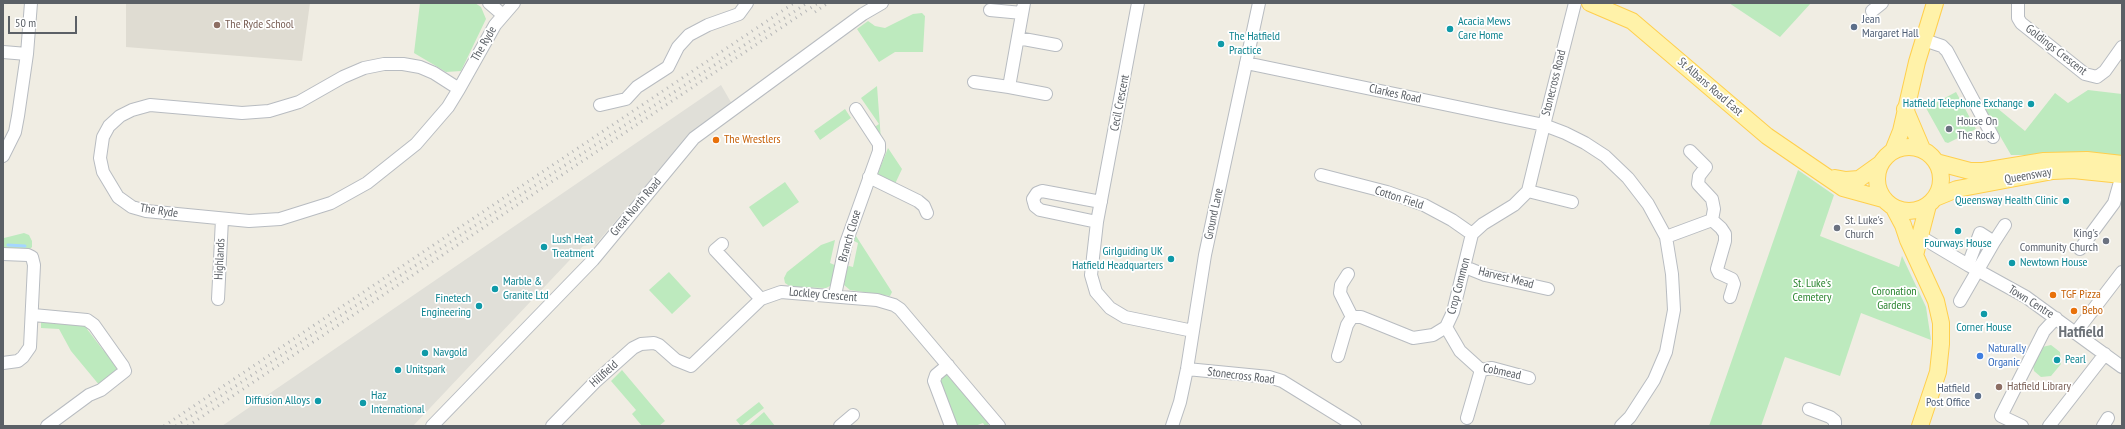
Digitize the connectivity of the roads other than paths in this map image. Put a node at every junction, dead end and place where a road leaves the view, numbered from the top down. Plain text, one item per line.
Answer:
1 (31, 3) edge
2 (489, 3) edge
3 (514, 3) edge
4 (747, 3) edge
5 (882, 3) edge
6 (1138, 3) edge
7 (1259, 3) edge
8 (1575, 3) edge
9 (1590, 3) edge
10 (1882, 3) edge
11 (1934, 3) edge
12 (2018, 3) edge
13 (1023, 8) edge
14 (990, 10) dead end
15 (1872, 11) dead end
16 (503, 15) junction
17 (1018, 38) junction
18 (1924, 40) junction
19 (1056, 45) dead end
20 (2122, 47) edge
21 (3, 52) edge
22 (27, 54) junction
23 (1246, 63) junction
24 (974, 82) dead end
25 (1009, 87) junction
26 (459, 89) junction
27 (1046, 94) dead end
28 (600, 105) dead end
29 (856, 109) dead end
30 (1905, 109) junction
31 (1544, 125) junction
32 (1994, 137) dead end
33 (1922, 149) junction
34 (1690, 151) dead end
35 (1893, 151) junction
36 (3, 156) edge
37 (1936, 162) junction
38 (1880, 164) junction
39 (2122, 164) edge
40 (1321, 175) dead end
41 (2122, 175) edge
42 (1828, 176) junction
43 (869, 177) junction
44 (1528, 190) junction
45 (1101, 202) junction
46 (1572, 202) dead end
47 (1932, 202) junction
48 (1888, 204) junction
49 (927, 213) dead end
50 (222, 219) junction
51 (1712, 220) junction
52 (1097, 222) junction
53 (2005, 225) dead end
54 (1472, 234) junction
55 (1666, 237) junction
56 (1926, 240) dead end
57 (1994, 242) junction
58 (722, 244) dead end
59 (2080, 249) dead end
60 (3, 254) edge
61 (1915, 255) junction
62 (1465, 267) junction
63 (1973, 267) junction
64 (2122, 272) edge
65 (1348, 274) dead end
66 (1548, 289) dead end
67 (834, 296) junction
68 (1730, 297) dead end
69 (218, 299) dead end
70 (761, 299) junction
71 (1960, 301) dead end
72 (33, 315) junction
73 (1352, 317) junction
74 (2056, 318) junction
75 (1446, 327) junction
76 (1193, 331) junction
77 (2076, 332) junction
78 (664, 349) joint
79 (2105, 354) junction
80 (1338, 356) dead end
81 (3, 363) edge
82 (948, 365) junction
83 (2122, 367) edge
84 (1187, 369) junction
85 (1481, 370) junction
86 (1529, 378) dead end
87 (1809, 409) dead end
88 (853, 415) dead end
89 (1467, 418) dead end
90 (47, 426) edge
91 (432, 426) edge
92 (552, 426) edge
93 (840, 426) edge
94 (951, 426) edge
95 (999, 426) edge
96 (1172, 426) edge
97 (1355, 426) edge
98 (1621, 426) edge
99 (1835, 426) edge
100 (1920, 426) edge
101 (2022, 426) edge
102 (2049, 426) edge

1 - 22 street
2 - 16 street
3 - 16 street, The Ryde
4 - 28 street
5 - 91 street, Great North Road
6 - 45 street, Cecil Crescent
7 - 23 street, Ground Lane
8 - 31 street, Stonecross Road
9 - 42 main road, St Albans Road East
10 - 15 street
11 - 18 main road
12 - 20 street, Goldings Crescent
13 - 14 street
13 - 17 street
16 - 26 street, The Ryde
17 - 19 street
17 - 25 street
18 - 30 main road
18 - 32 street
21 - 22 street
22 - 36 street
23 - 31 street, Clarkes Road
23 - 76 street, Ground Lane
24 - 25 street
25 - 27 street
26 - 50 street, The Ryde
26 - 50 street, The Ryde
29 - 43 street, Branch Close
30 - 33 main road
30 - 35 main road
31 - 44 street
31 - 55 street, Stonecross Road
33 - 35 main road
33 - 37 main road
34 - 51 street
35 - 38 main road
37 - 39 main road, Queensway
37 - 47 main road
38 - 42 main road, St Albans Road East
38 - 48 main road
40 - 54 street, Cotton Field
41 - 47 main road, Queensway
41 - 59 street
42 - 48 main road, St Albans Road East
43 - 49 street
43 - 67 street, Branch Close
44 - 46 street
44 - 54 street
45 - 52 street, Cecil Crescent
45 - 52 street
47 - 48 main road
47 - 61 main road
48 - 61 main road
50 - 69 street, Highlands
51 - 55 street
51 - 68 street
52 - 76 street, Cecil Crescent
53 - 57 street
54 - 62 street, Crop Common
55 - 98 street, Stonecross Road
56 - 63 street, Town Centre
57 - 63 street
57 - 63 street
58 - 70 street
60 - 72 street
61 - 100 main road
62 - 66 street, Harvest Mead
62 - 75 street, Crop Common
63 - 71 street
63 - 74 street, Town Centre
64 - 77 street
65 - 73 street
67 - 70 street, Lockley Crescent
67 - 82 street, Lockley Crescent
70 - 78 street, Lockley Crescent
72 - 81 street
72 - 90 street
73 - 75 street, Crop Common
73 - 80 street
74 - 77 street, Town Centre
74 - 101 street
75 - 85 street, Cobmead
76 - 84 street, Ground Lane
77 - 79 street, Town Centre
78 - 92 street, Hillfield
79 - 83 street, Town Centre
79 - 102 street
82 - 94 street
82 - 95 street, Lockley Crescent
84 - 96 street, Ground Lane
84 - 97 street, Stonecross Road
85 - 86 street, Cobmead
85 - 89 street
87 - 99 street
88 - 93 street

